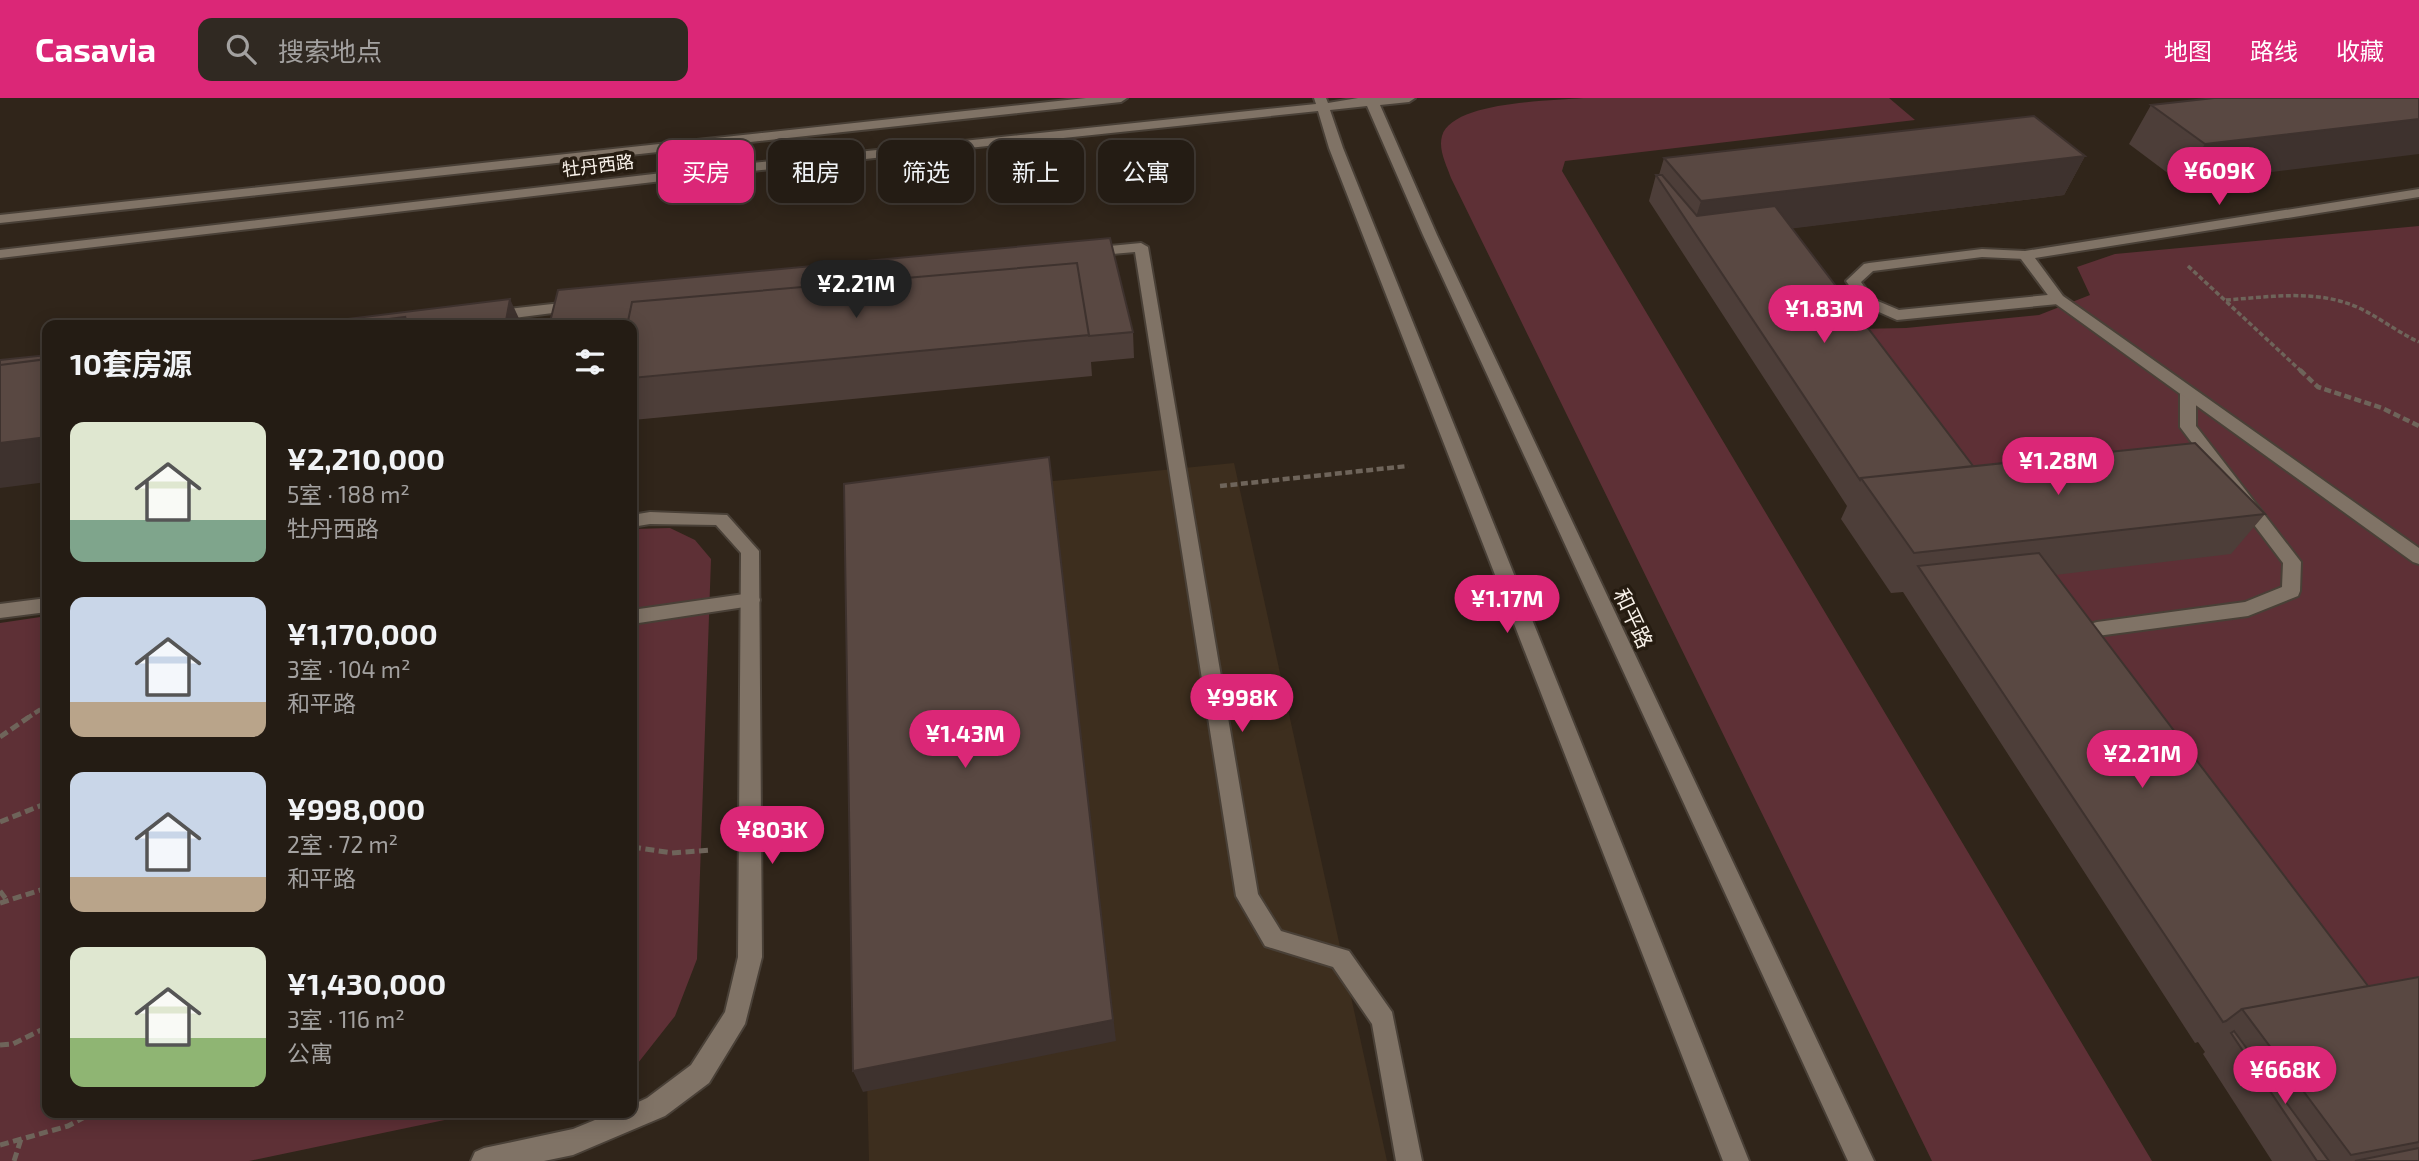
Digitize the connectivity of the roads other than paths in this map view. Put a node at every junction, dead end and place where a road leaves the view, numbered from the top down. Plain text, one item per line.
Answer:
1 (1121, 98) edge
2 (1409, 98) edge
3 (1368, 100) edge
4 (1320, 103) edge
5 (2419, 193) edge
6 (0, 219) edge
7 (0, 254) edge
8 (1073, 254) edge
9 (2025, 255) junction
10 (2058, 299) junction
11 (590, 305) edge
12 (480, 317) edge
13 (2188, 394) junction
14 (637, 520) edge
15 (2419, 557) edge
16 (751, 600) junction
17 (42, 606) edge
18 (0, 611) edge
19 (637, 616) edge
20 (2097, 629) edge
21 (637, 1115) edge
22 (630, 1118) edge
23 (484, 1161) edge
24 (1409, 1161) edge
25 (1736, 1161) edge
26 (1861, 1161) edge

1 - 6 street, 牡丹西路
2 - 3 street, 牡丹西路
3 - 4 street, 牡丹西路
3 - 26 street, 和平路
4 - 7 street, 牡丹西路
4 - 25 street
5 - 9 street
8 - 24 street
9 - 10 street
9 - 10 street
10 - 13 street
11 - 12 street
13 - 15 street
13 - 20 street
14 - 16 street
16 - 19 street
16 - 21 street
17 - 18 street
22 - 23 street

